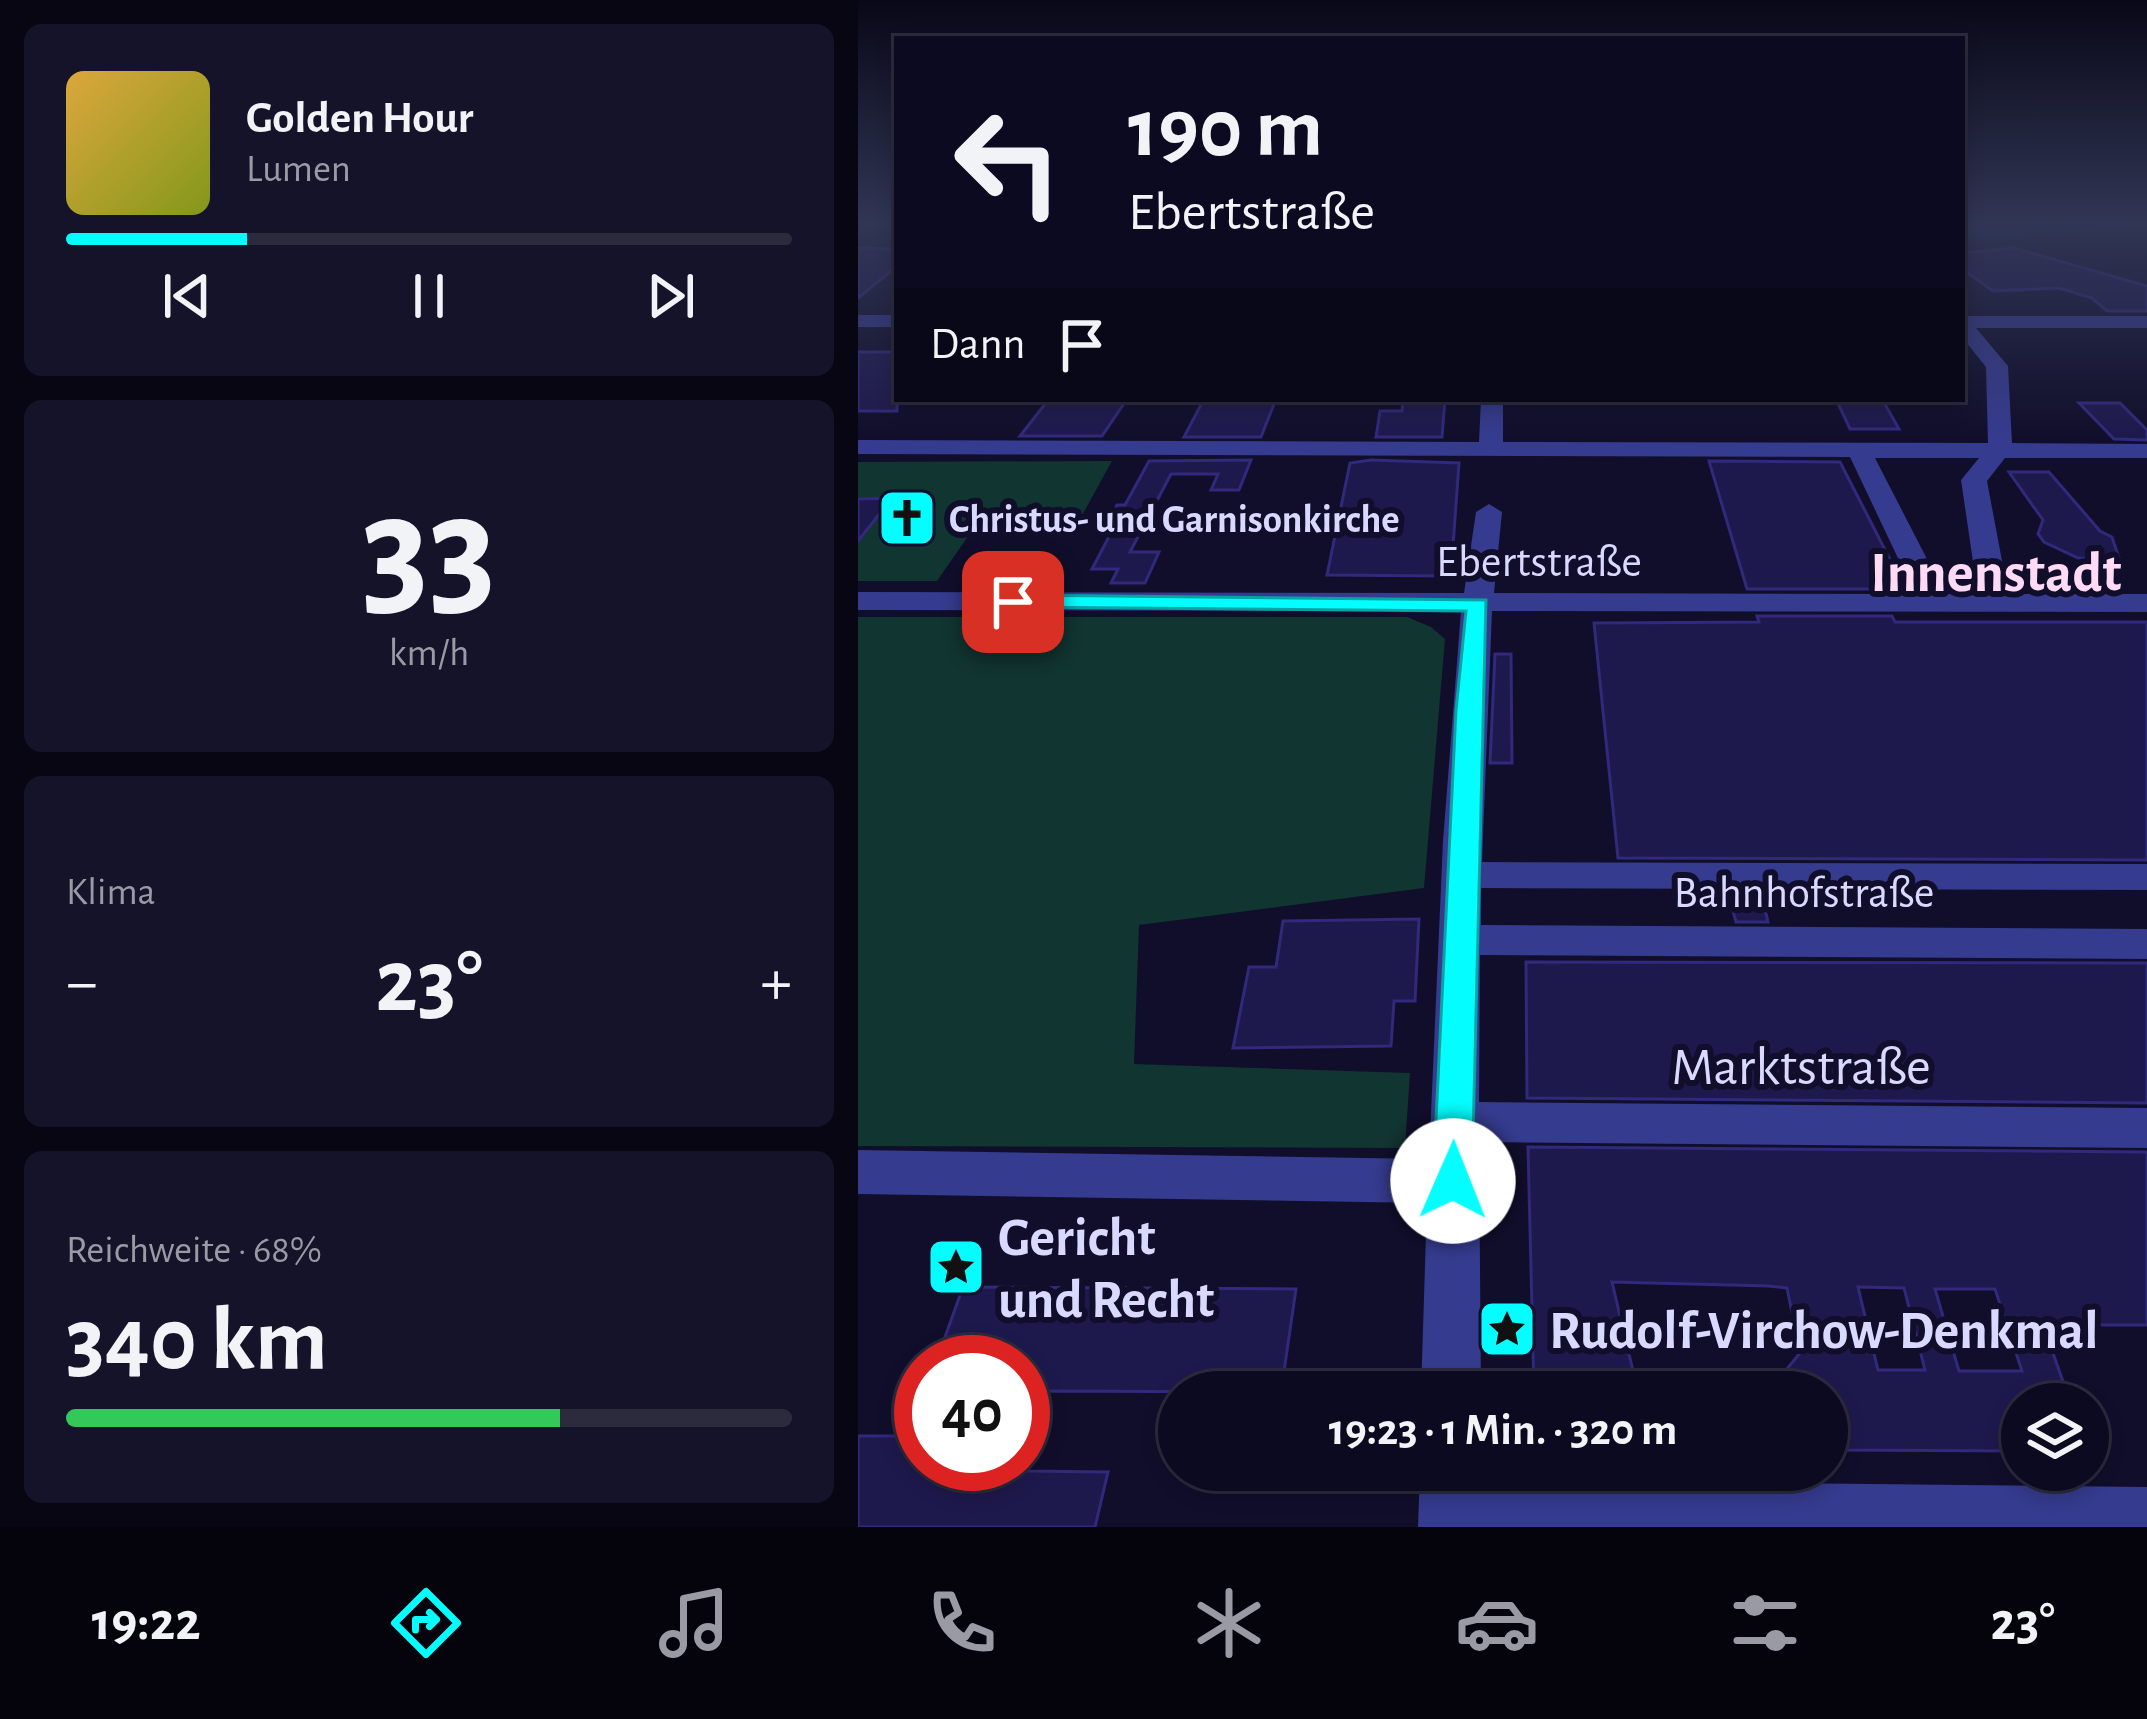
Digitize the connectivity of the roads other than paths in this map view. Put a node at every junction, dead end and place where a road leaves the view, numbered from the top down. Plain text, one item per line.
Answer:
1 (858, 321) edge
2 (894, 321) edge
3 (2147, 322) edge
4 (1965, 323) edge
5 (1965, 327) edge
6 (1492, 402) edge
7 (1491, 446) junction
8 (858, 447) edge
9 (1858, 449) junction
10 (1999, 450) junction
11 (2147, 451) edge
12 (1489, 512) dead end
13 (858, 602) edge
14 (2004, 603) junction
15 (2147, 603) edge
16 (1478, 604) junction
17 (1935, 604) junction
18 (1462, 874) junction
19 (2147, 877) edge
20 (1461, 940) junction
21 (2147, 944) edge
22 (1454, 1122) junction
23 (2147, 1127) edge
24 (858, 1172) edge
25 (1453, 1181) junction
26 (1451, 1371) edge
27 (1450, 1503) edge
28 (2147, 1519) edge

1 - 2 street
3 - 4 street
5 - 10 street
6 - 7 street
7 - 8 street
7 - 9 street
9 - 10 street
9 - 17 street
10 - 11 street
10 - 14 street
12 - 16 street
13 - 16 street, Ebertstraße
14 - 15 street, Ebertstraße
14 - 17 street, Ebertstraße
16 - 17 street, Ebertstraße
16 - 18 street
18 - 19 street, Bahnhofstraße
18 - 20 street
20 - 21 street, Bahnhofstraße
20 - 22 street
22 - 23 street, Marktstraße
22 - 25 street
24 - 25 street
25 - 26 street
27 - 28 street

